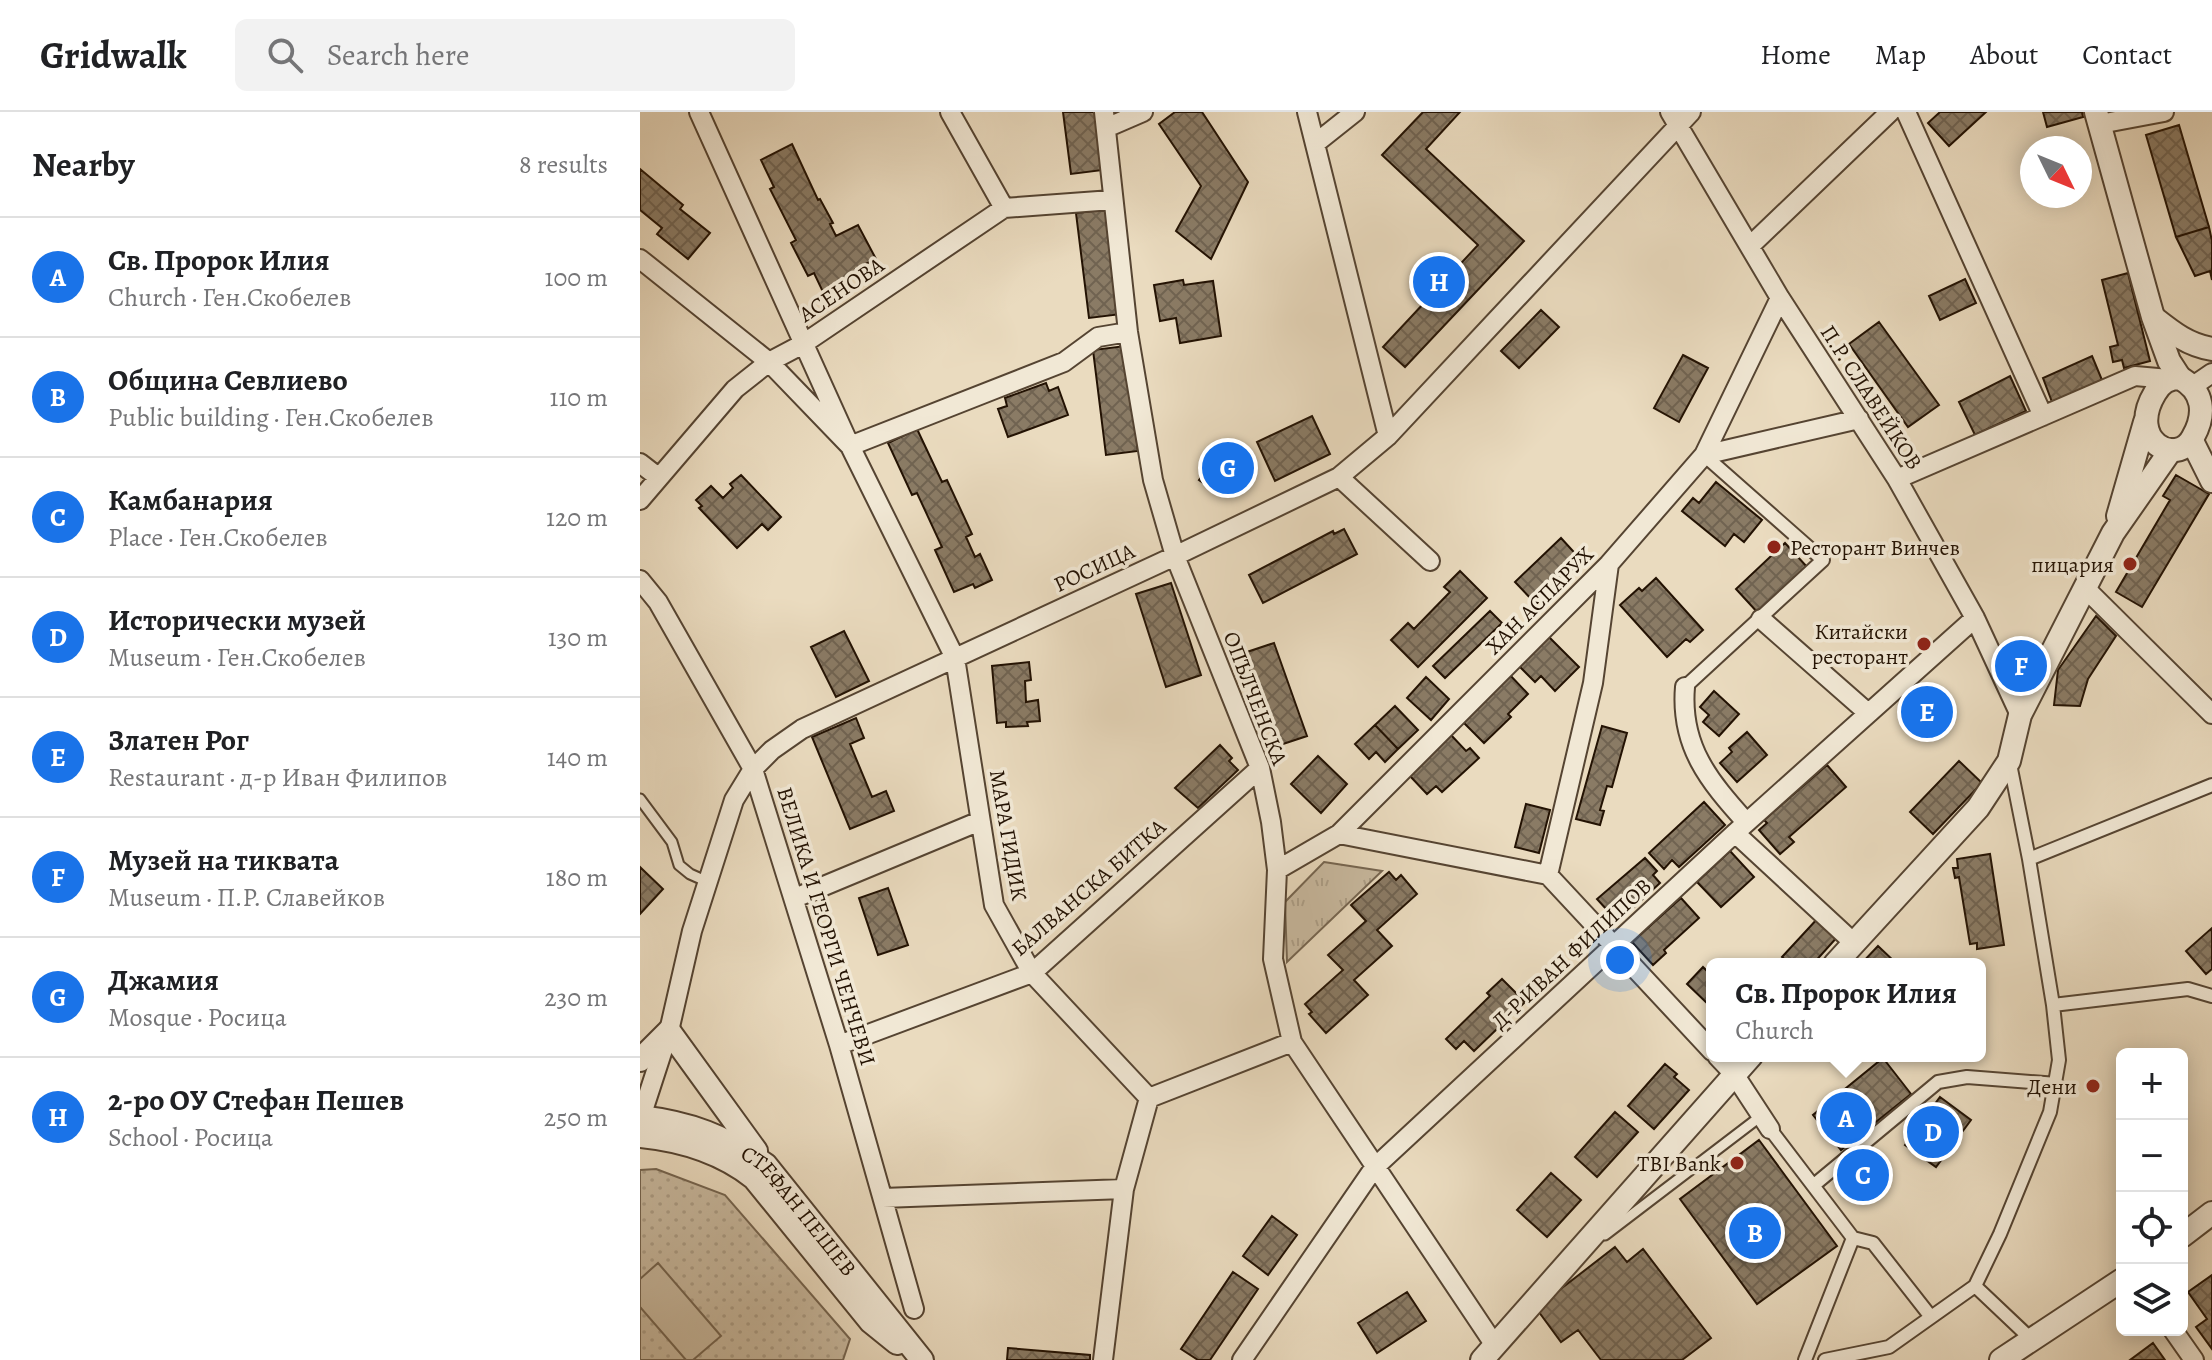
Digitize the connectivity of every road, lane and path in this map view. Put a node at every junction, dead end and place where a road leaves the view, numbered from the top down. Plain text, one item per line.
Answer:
1 (699, 112) edge
2 (950, 112) edge
3 (1143, 112) edge
4 (1307, 112) edge
5 (1355, 112) edge
6 (1890, 112) edge
7 (1906, 112) edge
8 (2164, 112) edge
9 (1680, 117) edge
10 (2098, 118) edge
11 (1105, 120) edge
12 (1316, 143) junction
13 (1112, 200) junction
14 (1004, 208) junction
15 (1750, 246) junction
16 (640, 259) edge
17 (1780, 298) junction
18 (2153, 317) junction
19 (1128, 332) junction
20 (803, 344) junction
21 (2212, 349) edge
22 (769, 362) junction
23 (2177, 382) edge
24 (2043, 416) junction
25 (1859, 419) junction
26 (2145, 422) junction
27 (1388, 436) junction
28 (850, 446) junction
29 (2181, 446) junction
30 (1704, 455) junction
31 (640, 463) edge
32 (658, 477) junction
33 (1339, 477) junction
34 (1897, 479) junction
35 (2212, 481) edge
36 (640, 500) edge
37 (2113, 533) junction
38 (1175, 556) junction
39 (1430, 561) dead end
40 (1609, 564) junction
41 (640, 580) edge
42 (2086, 589) junction
43 (1975, 618) junction
44 (1761, 619) junction
45 (955, 658) junction
46 (1685, 687) joint
47 (1868, 713) junction
48 (2212, 714) edge
49 (2020, 715) junction
50 (2009, 761) junction
51 (1260, 768) junction
52 (753, 769) junction
53 (2212, 785) edge
54 (640, 799) edge
55 (980, 821) junction
56 (1740, 828) junction
57 (1339, 834) junction
58 (2029, 859) junction
59 (1277, 870) junction
60 (1548, 875) junction
61 (708, 882) junction
62 (795, 898) junction
63 (1854, 943) junction
64 (1613, 946) junction
65 (1840, 958) edge
66 (1032, 973) junction
67 (2212, 996) edge
68 (2053, 1005) junction
69 (669, 1031) junction
70 (1292, 1042) junction
71 (839, 1045) junction
72 (1706, 1045) edge
73 (640, 1060) edge
74 (1723, 1062) edge
75 (1745, 1062) edge
76 (1734, 1074) junction
77 (2057, 1084) junction
78 (1149, 1098) junction
79 (640, 1118) edge
80 (1766, 1123) junction
81 (640, 1136) edge
82 (766, 1165) junction
83 (1374, 1168) junction
84 (1814, 1185) junction
85 (1124, 1189) junction
86 (883, 1198) junction
87 (2212, 1213) edge
88 (2188, 1231) edge
89 (1853, 1238) junction
90 (1585, 1242) junction
91 (2116, 1284) edge
92 (1975, 1286) junction
93 (914, 1309) dead end
94 (1931, 1317) junction
95 (2177, 1336) edge
96 (2032, 1340) junction
97 (1488, 1352) edge
98 (2008, 1358) edge
99 (920, 1360) edge
100 (1103, 1360) edge
101 (1242, 1360) edge
102 (1805, 1360) edge
103 (1825, 1360) edge
104 (2194, 1360) edge

1 - 20 street, МАРА ГИДИК
2 - 14 street
3 - 11 street
4 - 12 street
5 - 12 street
6 - 15 street
7 - 24 street
8 - 10 street
9 - 15 street, П.Р. СЛАВЕЙКОВ
9 - 27 street, РОСИЦА
10 - 18 street
11 - 13 street, ОПЪЛЧЕНСКА
12 - 27 street
13 - 14 street, АСЕНОВА
13 - 19 street, ОПЪЛЧЕНСКА
14 - 20 street, АСЕНОВА
15 - 17 street, П.Р. СЛАВЕЙКОВ
16 - 22 street, МАРА ГИДИК
17 - 25 street, П.Р. СЛАВЕЙКОВ
17 - 30 street, ХАН АСПАРУХ
18 - 21 street
18 - 23 street
19 - 28 street
19 - 38 street, ОПЪЛЧЕНСКА
20 - 22 street, АСЕНОВА
20 - 28 street, МАРА ГИДИК
22 - 28 street, МАРА ГИДИК
22 - 32 street, АСЕНОВА
23 - 24 street
23 - 26 street
23 - 29 street
24 - 34 street
25 - 30 street
25 - 34 street, П.Р. СЛАВЕЙКОВ
26 - 29 street
26 - 37 street
27 - 33 street, РОСИЦА
28 - 45 street, МАРА ГИДИК
29 - 35 street
29 - 37 street
30 - 40 street, ХАН АСПАРУХ
30 - 44 street
31 - 32 street
32 - 36 street, АСЕНОВА
33 - 38 street, РОСИЦА
33 - 39 street
34 - 43 street, П.Р. СЛАВЕЙКОВ
37 - 42 street
38 - 45 street, РОСИЦА
38 - 51 street, ОПЪЛЧЕНСКА
40 - 57 street, ХАН АСПАРУХ
40 - 60 street
41 - 52 street, ВЕЛИКА И ГЕОРГИ ЧЕНЧЕВИ
42 - 48 street
42 - 49 street
43 - 47 street, Д-Р ИВАН ФИЛИПОВ
43 - 49 street, П.Р. СЛАВЕЙКОВ
44 - 46 street
44 - 47 street
45 - 52 street, РОСИЦА
45 - 55 street, МАРА ГИДИК
46 - 56 street
47 - 56 street, Д-Р ИВАН ФИЛИПОВ
49 - 50 street
50 - 58 street
50 - 63 street
51 - 59 street, ОПЪЛЧЕНСКА
51 - 66 street, БАЛВАНСКА БИТКА
52 - 61 street, РОСИЦА
52 - 62 street, ВЕЛИКА И ГЕОРГИ ЧЕНЧЕВИ
53 - 58 street
54 - 61 lane
55 - 62 street
55 - 66 street, МАРА ГИДИК
56 - 63 street
56 - 64 street, Д-Р ИВАН ФИЛИПОВ
57 - 59 street, ХАН АСПАРУХ
57 - 60 street
58 - 68 street
59 - 70 street, ОПЪЛЧЕНСКА
60 - 64 street
61 - 69 street, РОСИЦА
62 - 71 street, ВЕЛИКА И ГЕОРГИ ЧЕНЧЕВИ
63 - 65 street
64 - 72 street
64 - 83 street, Д-Р ИВАН ФИЛИПОВ
66 - 71 street, БАЛВАНСКА БИТКА
66 - 78 street, МАРА ГИДИК
67 - 68 street
68 - 77 street
69 - 73 street
69 - 79 street, РОСИЦА
69 - 82 street
70 - 78 street
70 - 83 street, ОПЪЛЧЕНСКА
71 - 86 street, ВЕЛИКА И ГЕОРГИ ЧЕНЧЕВИ
74 - 76 street
75 - 76 street
76 - 80 street
76 - 90 street
77 - 84 street
77 - 92 street
78 - 85 street
79 - 82 street, СТЕФАН ПЕШЕВ
80 - 84 street
80 - 90 lane
81 - 99 street, СТЕФАН ПЕШЕВ
82 - 99 street, СТЕФАН ПЕШЕВ
83 - 97 street, ОПЪЛЧЕНСКА
83 - 101 street, Д-Р ИВАН ФИЛИПОВ
84 - 89 street
85 - 86 street
85 - 100 street
86 - 93 street, ВЕЛИКА И ГЕОРГИ ЧЕНЧЕВИ
87 - 88 street
89 - 94 street
89 - 102 street
90 - 97 street
91 - 96 street
92 - 94 street
92 - 96 street
94 - 103 street
95 - 104 street
96 - 98 street

